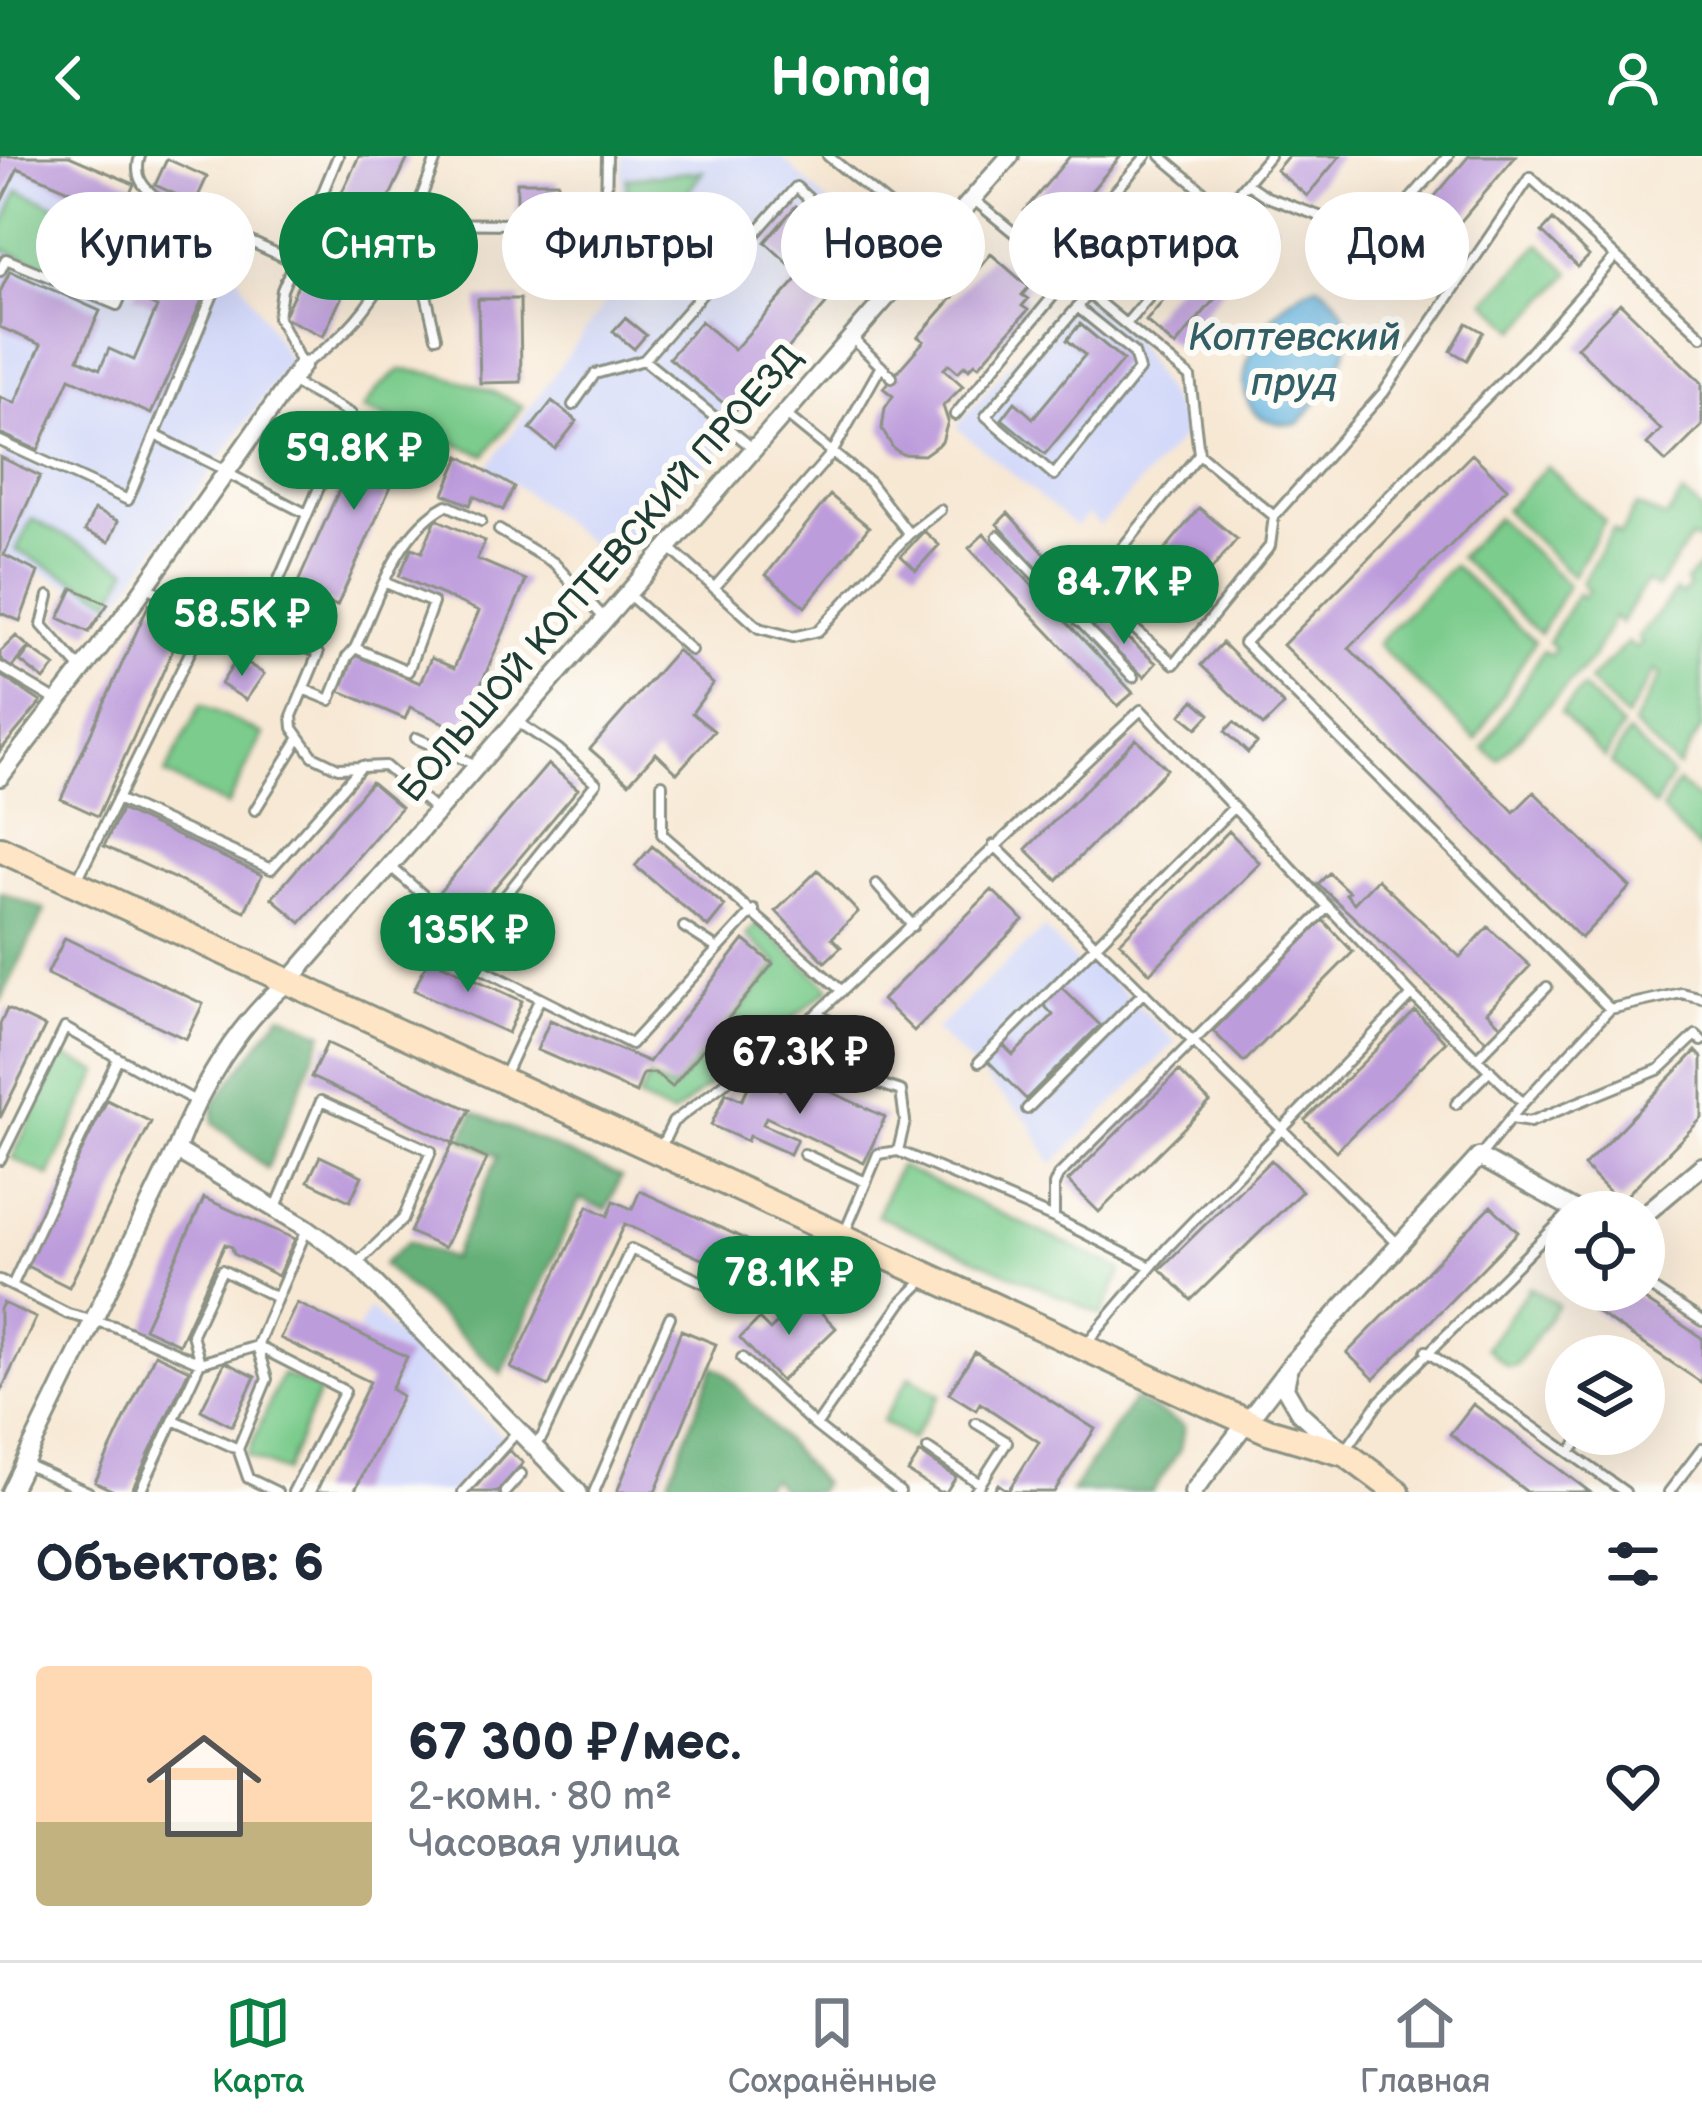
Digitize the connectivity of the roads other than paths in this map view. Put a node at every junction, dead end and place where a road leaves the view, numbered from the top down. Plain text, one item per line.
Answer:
1 (140, 156) edge
2 (338, 156) edge
3 (437, 156) edge
4 (607, 156) edge
5 (828, 156) edge
6 (1010, 156) edge
7 (1146, 156) edge
8 (1161, 156) edge
9 (1269, 156) edge
10 (1448, 156) edge
11 (1246, 183) junction
12 (150, 192) edge
13 (323, 192) edge
14 (424, 192) edge
15 (606, 192) edge
16 (873, 192) edge
17 (979, 192) edge
18 (1115, 192) edge
19 (1205, 192) edge
20 (1238, 192) edge
21 (1417, 192) edge
22 (781, 204) edge
23 (985, 209) edge
24 (1305, 211) edge
25 (1009, 229) edge
26 (1615, 257) junction
27 (1469, 265) edge
28 (0, 271) edge
29 (36, 271) edge
30 (211, 300) edge
31 (283, 300) edge
32 (373, 300) edge
33 (427, 300) edge
34 (885, 300) edge
35 (1050, 300) edge
36 (1084, 300) edge
37 (1096, 300) edge
38 (1146, 300) edge
39 (1445, 300) edge
40 (1077, 308) junction
41 (1126, 324) junction
42 (1702, 336) edge
43 (436, 337) dead end
44 (852, 338) junction
45 (644, 360) junction
46 (302, 365) junction
47 (881, 367) junction
48 (892, 377) dead end
49 (290, 381) junction
50 (572, 405) dead end
51 (785, 414) junction
52 (955, 416) dead end
53 (155, 435) junction
54 (0, 441) edge
55 (754, 449) junction
56 (832, 453) junction
57 (1199, 454) junction
58 (227, 472) junction
59 (940, 510) dead end
60 (308, 514) junction
61 (1274, 516) junction
62 (481, 521) dead end
63 (499, 530) dead end
64 (909, 534) junction
65 (998, 536) dead end
66 (668, 547) junction
67 (386, 583) junction
68 (146, 586) junction
69 (714, 588) junction
70 (628, 594) junction
71 (49, 596) dead end
72 (1102, 599) junction
73 (207, 617) junction
74 (605, 620) junction
75 (1079, 622) junction
76 (260, 623) junction
77 (355, 648) junction
78 (691, 650) dead end
79 (0, 667) edge
80 (83, 671) junction
81 (1133, 677) dead end
82 (303, 688) junction
83 (58, 702) junction
84 (516, 722) junction
85 (416, 738) dead end
86 (299, 739) junction
87 (363, 765) junction
88 (477, 766) junction
89 (0, 777) edge
90 (662, 784) dead end
91 (117, 799) junction
92 (1233, 808) junction
93 (256, 809) dead end
94 (437, 812) junction
95 (994, 845) junction
96 (0, 849) edge
97 (389, 866) junction
98 (75, 883) junction
99 (876, 884) dead end
100 (423, 895) dead end
101 (1328, 907) junction
102 (754, 910) junction
103 (913, 926) junction
104 (684, 927) dead end
105 (1095, 944) junction
106 (718, 949) junction
107 (289, 981) junction
108 (1547, 987) dead end
109 (842, 991) junction
110 (1144, 992) junction
111 (1412, 995) junction
112 (540, 998) junction
113 (1702, 998) edge
114 (1610, 1009) junction
115 (818, 1013) junction
116 (857, 1041) dead end
117 (1194, 1041) junction
118 (1702, 1041) edge
119 (762, 1055) junction
120 (118, 1058) junction
121 (1477, 1058) junction
122 (979, 1062) dead end
123 (1490, 1070) junction
124 (502, 1079) junction
125 (195, 1101) junction
126 (1523, 1103) junction
127 (1456, 1104) dead end
128 (1027, 1109) dead end
129 (1511, 1119) junction
130 (1283, 1129) junction
131 (176, 1150) junction
132 (659, 1151) junction
133 (898, 1151) junction
134 (804, 1154) dead end
135 (1479, 1157) junction
136 (0, 1160) edge
137 (1702, 1166) edge
138 (866, 1182) junction
139 (1545, 1196) edge
140 (1665, 1197) edge
141 (275, 1208) junction
142 (1054, 1218) junction
143 (307, 1228) junction
144 (843, 1236) junction
145 (1545, 1237) edge
146 (1400, 1245) junction
147 (356, 1264) junction
148 (1151, 1267) junction
149 (928, 1275) junction
150 (0, 1280) edge
151 (12, 1286) junction
152 (1665, 1296) edge
153 (278, 1298) junction
154 (736, 1298) dead end
155 (670, 1318) dead end
156 (93, 1321) junction
157 (1702, 1321) edge
158 (257, 1346) junction
159 (1084, 1347) junction
160 (1426, 1352) junction
161 (742, 1358) dead end
162 (200, 1363) junction
163 (1289, 1367) junction
164 (173, 1420) junction
165 (1246, 1421) junction
166 (976, 1423) dead end
167 (816, 1426) junction
168 (519, 1430) junction
169 (1545, 1435) edge
170 (533, 1446) junction
171 (238, 1449) junction
172 (928, 1449) dead end
173 (1702, 1449) edge
174 (1346, 1454) junction
175 (1573, 1455) edge
176 (24, 1463) junction
177 (521, 1474) dead end
178 (977, 1488) edge
179 (10, 1492) edge
180 (88, 1492) edge
181 (140, 1492) edge
182 (277, 1492) edge
183 (293, 1492) edge
184 (463, 1492) edge
185 (505, 1492) edge
186 (578, 1492) edge
187 (594, 1492) edge
188 (900, 1492) edge
189 (1193, 1492) edge
190 (1396, 1492) edge
191 (1625, 1492) edge
192 (1669, 1492) edge

1 - 12 lane
2 - 13 lane
3 - 14 lane
4 - 15 lane
5 - 16 lane
6 - 17 street, БОЛЬШОЙ КОПТЕВСКИЙ ПРОЕЗД
7 - 18 lane
8 - 19 lane
9 - 11 lane
10 - 21 lane
11 - 20 lane
11 - 24 lane
22 - 45 lane
23 - 25 lane
26 - 27 lane
26 - 42 lane
26 - 114 lane
28 - 29 lane
30 - 53 lane
31 - 46 lane
32 - 46 lane
33 - 43 lane
34 - 44 street, БОЛЬШОЙ КОПТЕВСКИЙ ПРОЕЗД
35 - 52 lane
36 - 40 lane
37 - 41 lane
38 - 41 lane
39 - 61 lane
40 - 40 lane
41 - 57 lane
44 - 47 lane
44 - 51 street, БОЛЬШОЙ КОПТЕВСКИЙ ПРОЕЗД
45 - 50 lane
45 - 55 lane
46 - 49 street
47 - 48 lane
47 - 56 lane
49 - 58 street
49 - 60 lane
51 - 55 street, БОЛЬШОЙ КОПТЕВСКИЙ ПРОЕЗД
51 - 56 lane
53 - 54 lane
53 - 58 lane
55 - 66 street, БОЛЬШОЙ КОПТЕВСКИЙ ПРОЕЗД
56 - 64 lane
56 - 69 lane
57 - 61 lane
57 - 72 lane
58 - 60 lane
58 - 68 street
59 - 64 lane
60 - 76 lane
61 - 72 lane
62 - 67 lane
63 - 74 lane
64 - 69 lane
65 - 75 lane
66 - 69 lane
66 - 70 street, БОЛЬШОЙ КОПТЕВСКИЙ ПРОЕЗД
67 - 77 lane
67 - 77 lane
68 - 73 lane
68 - 80 street
70 - 74 street, БОЛЬШОЙ КОПТЕВСКИЙ ПРОЕЗД
70 - 78 lane
71 - 80 lane
72 - 75 lane
73 - 76 lane
73 - 91 lane
74 - 84 street, БОЛЬШОЙ КОПТЕВСКИЙ ПРОЕЗД
75 - 81 lane
76 - 82 lane
77 - 82 lane
79 - 83 lane
80 - 83 street
82 - 86 lane
83 - 89 street
84 - 88 street, БОЛЬШОЙ КОПТЕВСКИЙ ПРОЕЗД
84 - 112 lane
85 - 88 lane
86 - 87 lane
86 - 93 lane
87 - 91 lane
87 - 94 lane
88 - 94 street, БОЛЬШОЙ КОПТЕВСКИЙ ПРОЕЗД
90 - 102 lane
91 - 98 lane
92 - 95 lane
92 - 101 lane
92 - 105 lane
94 - 97 street, БОЛЬШОЙ КОПТЕВСКИЙ ПРОЕЗД
95 - 103 lane
95 - 105 lane
96 - 98 street
97 - 100 lane
97 - 107 street, БОЛЬШОЙ КОПТЕВСКИЙ ПРОЕЗД
98 - 107 street
99 - 103 lane
101 - 111 lane
101 - 117 lane
102 - 106 lane
102 - 109 lane
103 - 109 lane
104 - 106 lane
105 - 110 lane
105 - 122 lane
106 - 112 lane
107 - 124 street
107 - 125 street, БОЛЬШОЙ КОПТЕВСКИЙ ПРОЕЗД
108 - 121 lane
109 - 115 lane
110 - 117 lane
110 - 128 lane
111 - 121 lane
111 - 130 lane
112 - 124 lane
113 - 114 lane
114 - 126 lane
115 - 116 lane
115 - 119 lane
117 - 130 lane
117 - 142 lane
118 - 129 lane
119 - 132 lane
119 - 133 lane
120 - 125 lane
120 - 136 lane
120 - 151 lane
121 - 123 lane
123 - 126 lane
123 - 127 lane
124 - 132 street
125 - 131 street, БОЛЬШОЙ КОПТЕВСКИЙ ПРОЕЗД
126 - 129 lane
129 - 135 lane
130 - 146 lane
130 - 148 lane
131 - 141 street
131 - 156 street, БОЛЬШОЙ КОПТЕВСКИЙ ПРОЕЗД
132 - 144 street
133 - 138 lane
133 - 142 lane
134 - 138 lane
135 - 139 street
135 - 146 street
137 - 140 street
138 - 144 lane
141 - 143 street
141 - 147 lane
142 - 148 lane
143 - 147 street
143 - 153 lane
144 - 149 street
145 - 160 lane
146 - 163 street
147 - 168 street
148 - 159 lane
149 - 159 street
149 - 167 lane
150 - 151 lane
151 - 156 lane
152 - 157 lane
153 - 158 lane
153 - 162 lane
154 - 170 lane
155 - 187 lane
156 - 162 lane
156 - 176 street, БОЛЬШОЙ КОПТЕВСКИЙ ПРОЕЗД
158 - 162 lane
158 - 171 lane
158 - 183 lane
159 - 165 street
160 - 169 lane
160 - 174 lane
161 - 167 lane
162 - 164 lane
163 - 165 street
163 - 174 street
164 - 171 lane
164 - 181 lane
165 - 174 street
165 - 189 street
166 - 178 lane
167 - 188 lane
168 - 170 street
168 - 184 lane
170 - 186 street
171 - 182 lane
172 - 178 lane
173 - 192 lane
174 - 190 street
175 - 191 lane
176 - 179 street, БОЛЬШОЙ КОПТЕВСКИЙ ПРОЕЗД
176 - 180 lane
177 - 185 lane

